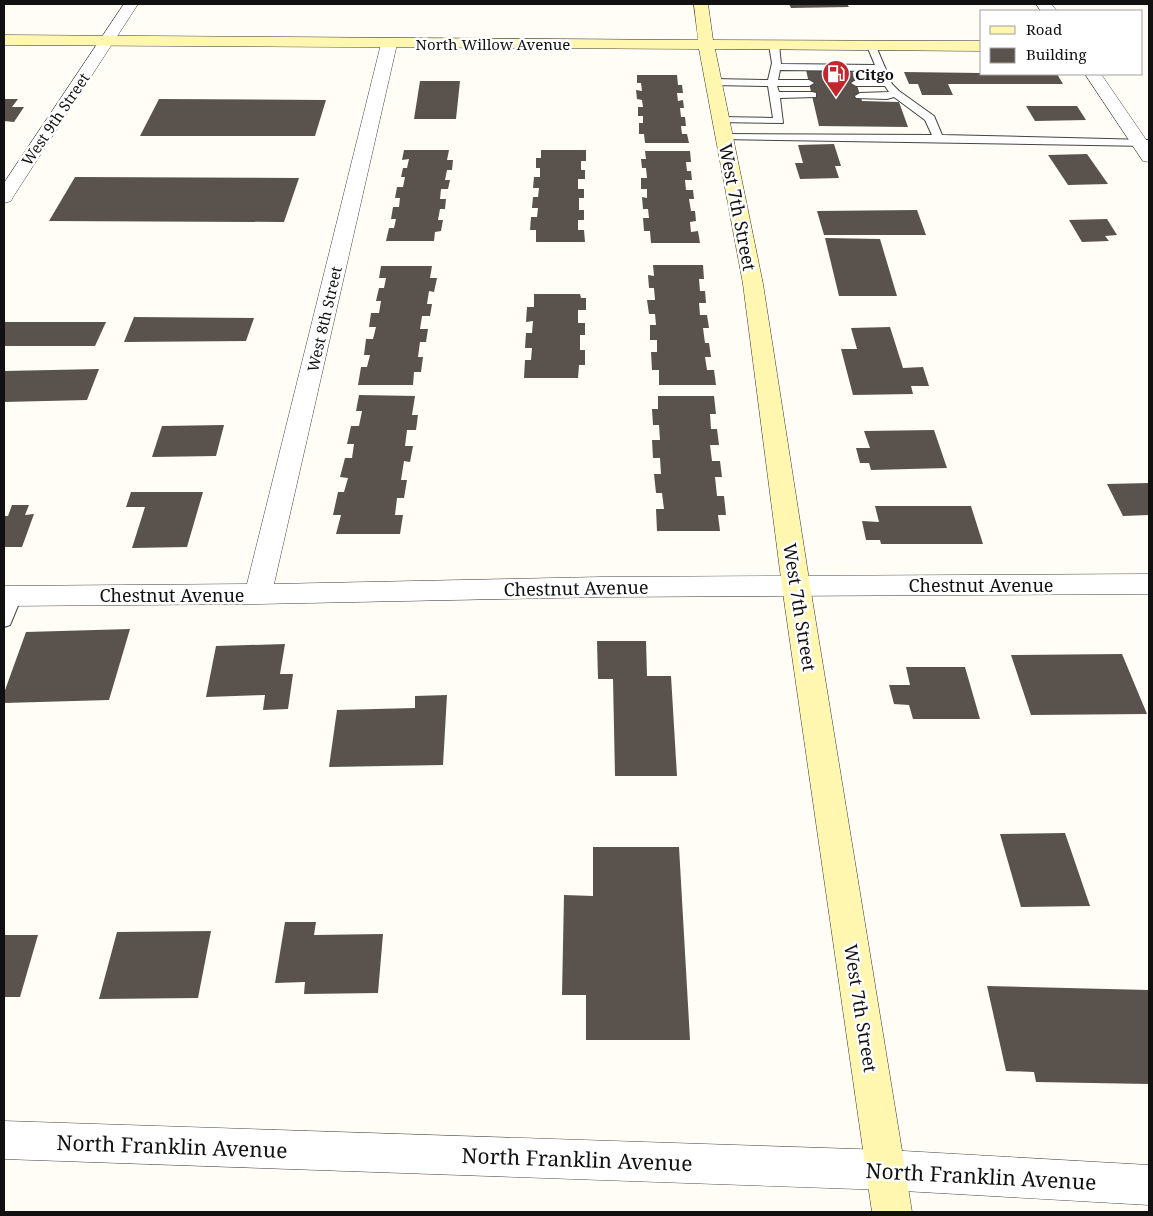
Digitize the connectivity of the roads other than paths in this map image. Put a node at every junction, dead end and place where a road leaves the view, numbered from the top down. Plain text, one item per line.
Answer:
1 (132, 4) edge
2 (700, 4) edge
3 (4, 40) edge
4 (106, 42) junction
5 (389, 44) junction
6 (706, 44) junction
7 (774, 45) junction
8 (872, 46) junction
9 (980, 46) edge
10 (776, 67) junction
11 (882, 68) junction
12 (1094, 75) edge
13 (714, 82) junction
14 (772, 83) junction
15 (809, 83) dead end
16 (856, 83) dead end
17 (888, 83) junction
18 (896, 93) junction
19 (775, 95) junction
20 (812, 95) dead end
21 (860, 96) dead end
22 (779, 121) junction
23 (723, 129) junction
24 (782, 138) junction
25 (938, 138) junction
26 (1144, 143) edge
27 (1149, 157) edge
28 (4, 196) edge
29 (1149, 584) edge
30 (796, 586) junction
31 (258, 594) junction
32 (9, 596) edge
33 (4, 621) edge
34 (4, 1140) edge
35 (886, 1170) junction
36 (1149, 1185) edge
37 (892, 1212) edge

1 - 4 street, West 9th Street
2 - 6 street, West 7th Street
3 - 4 street, North Willow Avenue
4 - 5 street, North Willow Avenue
4 - 28 street, West 9th Street
5 - 6 street, North Willow Avenue
5 - 31 street, West 8th Street
6 - 7 street, North Willow Avenue
6 - 13 street, West 7th Street
7 - 8 street, North Willow Avenue
7 - 10 lane
8 - 9 street, North Willow Avenue
8 - 11 lane
10 - 11 lane
10 - 14 lane
11 - 17 lane
12 - 26 street
13 - 14 lane
13 - 23 street, West 7th Street
14 - 15 lane
14 - 19 lane
16 - 17 lane
17 - 18 lane
18 - 21 lane
18 - 25 lane
19 - 20 lane
19 - 22 lane
22 - 23 lane
22 - 24 lane
23 - 24 lane
23 - 30 street, West 7th Street
24 - 25 lane
25 - 26 lane
26 - 27 street
29 - 30 street, Chestnut Avenue
30 - 31 street, Chestnut Avenue
30 - 35 street, West 7th Street
31 - 32 street, Chestnut Avenue
32 - 33 lane
34 - 35 street, North Franklin Avenue
35 - 36 street, North Franklin Avenue
35 - 37 street, West 7th Street

